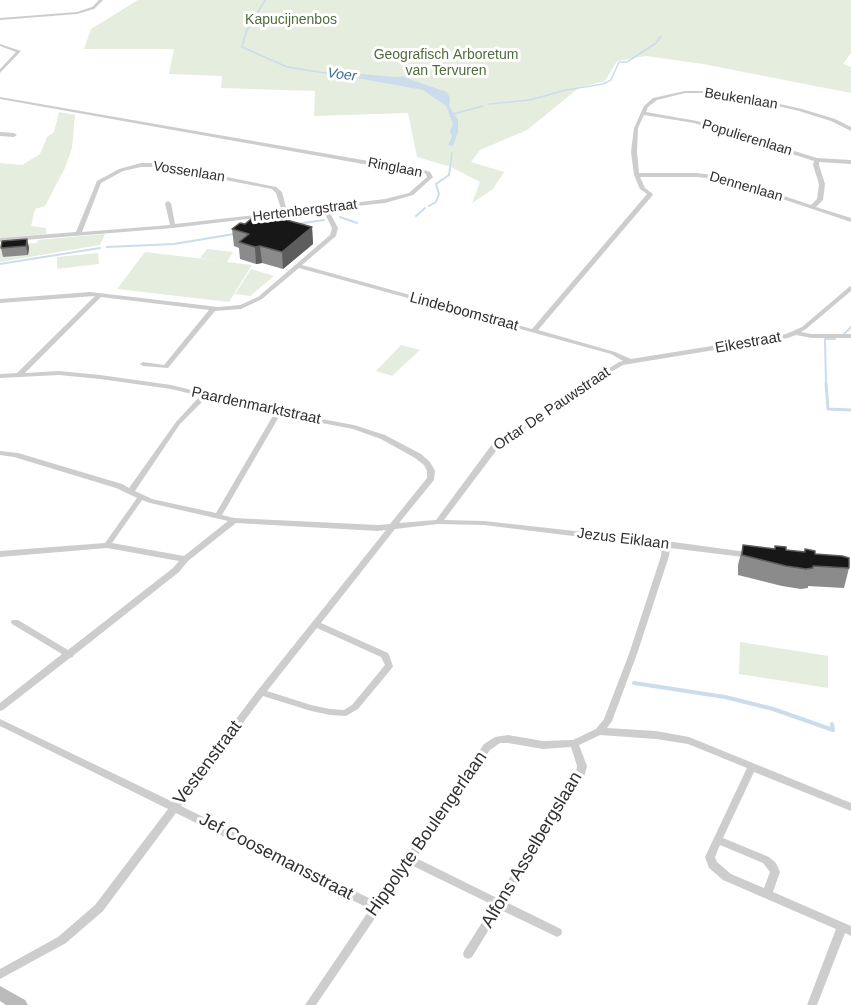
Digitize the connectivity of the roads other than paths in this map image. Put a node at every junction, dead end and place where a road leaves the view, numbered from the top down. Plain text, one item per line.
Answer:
1 (100, 0) edge
2 (0, 19) edge
3 (0, 45) edge
4 (1, 70) edge
5 (0, 99) edge
6 (642, 113) junction
7 (851, 129) edge
8 (0, 134) edge
9 (14, 135) dead end
10 (817, 160) junction
11 (851, 162) edge
12 (637, 175) junction
13 (430, 177) joint
14 (168, 203) dead end
15 (812, 207) junction
16 (325, 208) junction
17 (285, 213) junction
18 (851, 220) edge
19 (173, 226) junction
20 (78, 234) junction
21 (0, 240) edge
22 (298, 266) junction
23 (851, 288) edge
24 (100, 295) junction
25 (0, 301) edge
26 (214, 308) junction
27 (534, 331) junction
28 (797, 333) junction
29 (851, 336) edge
30 (629, 361) junction
31 (143, 364) dead end
32 (19, 375) junction
33 (0, 376) edge
34 (205, 395) junction
35 (278, 413) junction
36 (0, 453) edge
37 (131, 491) junction
38 (141, 498) junction
39 (218, 516) junction
40 (234, 520) junction
41 (438, 522) junction
42 (394, 527) junction
43 (107, 544) junction
44 (666, 544) junction
45 (0, 554) edge
46 (757, 555) edge
47 (185, 559) junction
48 (15, 622) dead end
49 (316, 624) junction
50 (70, 655) junction
51 (261, 692) junction
52 (0, 708) edge
53 (0, 722) edge
54 (599, 731) junction
55 (574, 743) junction
56 (752, 767) junction
57 (176, 807) junction
58 (851, 807) edge
59 (718, 840) junction
60 (410, 860) junction
61 (767, 894) junction
62 (500, 903) junction
63 (377, 907) junction
64 (847, 929) edge
65 (557, 932) dead end
66 (468, 954) dead end
67 (0, 974) edge
68 (0, 993) edge
69 (20, 1005) edge
70 (310, 1005) edge
71 (812, 1005) edge

1 - 2 street
3 - 4 street
5 - 13 street, Ringlaan
6 - 7 street, Beukenlaan
6 - 10 street, Populierenlaan
6 - 12 street
8 - 9 street
10 - 11 street, Populierenlaan
10 - 15 street
12 - 15 street, Dennenlaan
12 - 27 street
13 - 16 street, Hertenbergstraat
14 - 19 street
15 - 18 street, Dennenlaan
16 - 17 street, Hertenbergstraat
16 - 22 street
17 - 19 street, Hertenbergstraat
17 - 20 street, Vossenlaan
19 - 20 street, Hertenbergstraat
20 - 21 street, Hertenbergstraat
22 - 26 street
22 - 27 street, Lindeboomstraat
23 - 28 street, Eikestraat
24 - 25 street
24 - 26 street
24 - 32 street
26 - 31 street
27 - 30 street, Lindeboomstraat
28 - 29 street
28 - 30 street, Eikestraat
30 - 41 street, Ortar De Pauwstraat
32 - 33 street, Paardenmarktstraat
32 - 34 street, Paardenmarktstraat
34 - 35 street, Paardenmarktstraat
34 - 37 street
35 - 39 street
35 - 42 street, Paardenmarktstraat
36 - 37 street
37 - 38 street
38 - 39 street, Jezus Eiklaan
38 - 43 street
39 - 40 street, Jezus Eiklaan
40 - 42 street, Jezus Eiklaan
40 - 47 street
41 - 42 street, Jezus Eiklaan
41 - 44 street, Jezus Eiklaan
42 - 49 street, Vestenstraat
43 - 45 street
43 - 47 street
44 - 46 street, Jezus Eiklaan
44 - 54 street
47 - 50 street
48 - 50 street
49 - 51 street, Vestenstraat
49 - 51 street
50 - 52 street
51 - 57 street, Vestenstraat
53 - 57 street, Jef Coosemansstraat
54 - 55 street, Hippolyte Boulengerlaan
54 - 56 street
55 - 60 street, Hippolyte Boulengerlaan
55 - 62 street, Alfons Asselbergslaan
56 - 58 street
56 - 59 street
57 - 63 street, Jef Coosemansstraat
57 - 67 street, Vestenstraat
59 - 61 street
59 - 61 street
60 - 62 street
60 - 63 street, Hippolyte Boulengerlaan
61 - 64 street
62 - 65 street
62 - 66 street, Alfons Asselbergslaan
63 - 70 street, Hippolyte Boulengerlaan
64 - 71 street
68 - 69 street

